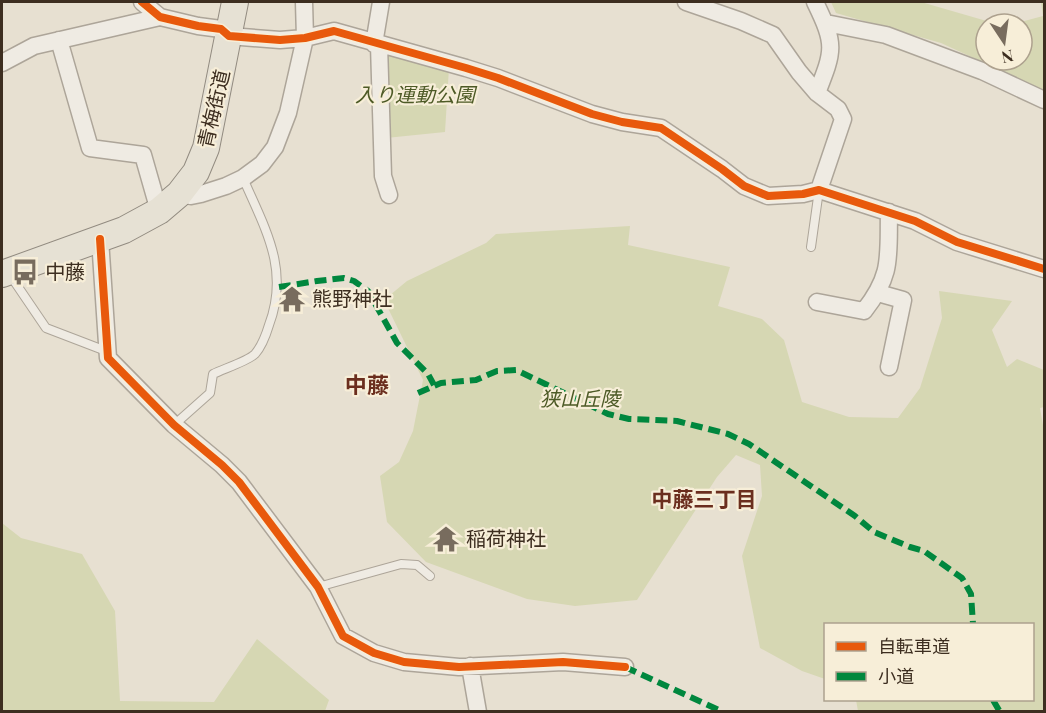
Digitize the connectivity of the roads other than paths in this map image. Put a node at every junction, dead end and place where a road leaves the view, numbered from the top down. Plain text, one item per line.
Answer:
1 (142, 2) edge
2 (236, 2) edge
3 (304, 2) edge
4 (381, 2) edge
5 (686, 2) edge
6 (815, 2) edge
7 (160, 17) junction
8 (826, 23) junction
9 (229, 36) junction
10 (305, 38) junction
11 (59, 40) junction
12 (377, 45) junction
13 (2, 63) edge
14 (817, 93) junction
15 (1044, 100) edge
16 (243, 178) junction
17 (384, 185) dead end
18 (819, 190) junction
19 (179, 194) junction
20 (159, 211) junction
21 (889, 212) junction
22 (100, 239) junction
23 (811, 247) dead end
24 (1044, 269) edge
25 (5, 273) edge
26 (878, 293) junction
27 (817, 302) dead end
28 (106, 351) junction
29 (889, 367) dead end
30 (174, 425) junction
31 (430, 576) dead end
32 (318, 587) junction
33 (470, 666) junction
34 (625, 667) dead end
35 (478, 711) edge

1 - 7 street
2 - 9 main road, 青梅街道
3 - 10 street
4 - 12 street
5 - 14 street
6 - 8 street
7 - 9 street
7 - 11 street
8 - 14 street
8 - 15 street
9 - 10 street
9 - 19 main road, 青梅街道
10 - 12 street
10 - 16 street
11 - 13 street
11 - 20 street
12 - 17 street
12 - 18 street
14 - 18 street
16 - 19 street
16 - 30 lane
18 - 21 street
18 - 23 lane
19 - 20 main road, 青梅街道
20 - 22 main road, 青梅街道
21 - 24 street
21 - 26 street
22 - 25 main road, 青梅街道
22 - 28 street
25 - 28 lane
26 - 27 street
26 - 29 street
28 - 30 street
30 - 32 street
31 - 32 lane
32 - 33 street
33 - 34 street
33 - 35 street

